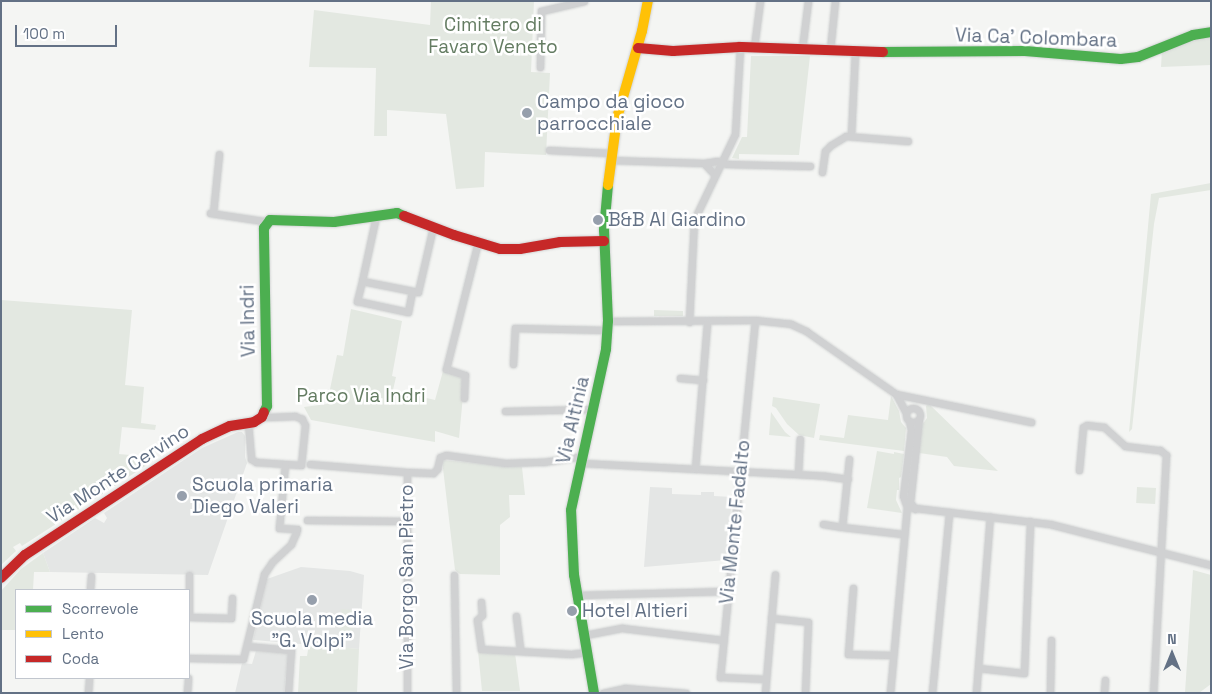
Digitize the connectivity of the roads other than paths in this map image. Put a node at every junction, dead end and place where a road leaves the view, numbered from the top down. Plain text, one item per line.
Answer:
1 (584, 1) edge
2 (648, 1) edge
3 (760, 1) edge
4 (808, 1) edge
5 (835, 1) edge
6 (1211, 32) edge
7 (740, 47) junction
8 (754, 47) junction
9 (638, 48) junction
10 (802, 49) junction
11 (830, 50) junction
12 (855, 51) junction
13 (540, 67) dead end
14 (851, 136) junction
15 (908, 141) dead end
16 (549, 150) dead end
17 (219, 154) dead end
18 (610, 157) junction
19 (722, 162) junction
20 (704, 163) junction
21 (810, 166) dead end
22 (822, 172) dead end
23 (715, 175) junction
24 (376, 216) junction
25 (266, 223) junction
26 (433, 227) junction
27 (604, 241) junction
28 (478, 242) junction
29 (362, 280) junction
30 (412, 291) junction
31 (755, 320) junction
32 (689, 322) junction
33 (707, 322) junction
34 (608, 326) junction
35 (513, 364) dead end
36 (680, 378) dead end
37 (703, 380) junction
38 (896, 394) junction
39 (464, 398) dead end
40 (928, 400) junction
41 (594, 409) junction
42 (504, 411) dead end
43 (909, 414) junction
44 (262, 416) junction
45 (920, 416) junction
46 (1031, 422) dead end
47 (248, 423) junction
48 (800, 439) dead end
49 (849, 459) dead end
50 (582, 460) junction
51 (285, 464) junction
52 (310, 464) dead end
53 (695, 470) junction
54 (1080, 470) dead end
55 (407, 472) junction
56 (740, 472) junction
57 (798, 474) junction
58 (848, 479) junction
59 (907, 507) junction
60 (916, 509) junction
61 (949, 512) junction
62 (990, 517) junction
63 (307, 520) dead end
64 (1030, 521) junction
65 (407, 522) junction
66 (823, 524) dead end
67 (842, 527) junction
68 (903, 534) junction
69 (1160, 553) junction
70 (1211, 565) edge
71 (775, 574) dead end
72 (189, 575) dead end
73 (454, 575) dead end
74 (91, 576) dead end
75 (1, 578) edge
76 (853, 588) dead end
77 (90, 589) edge
78 (189, 589) edge
79 (728, 591) junction
80 (577, 595) junction
81 (232, 598) dead end
82 (481, 602) dead end
83 (190, 615) edge
84 (516, 616) dead end
85 (771, 618) junction
86 (585, 635) junction
87 (723, 640) junction
88 (1051, 640) dead end
89 (246, 646) junction
90 (520, 651) junction
91 (588, 652) junction
92 (893, 655) junction
93 (190, 658) edge
94 (978, 668) junction
95 (766, 678) junction
96 (89, 679) edge
97 (188, 679) edge
98 (1105, 680) dead end
99 (88, 693) edge
100 (187, 693) edge
101 (288, 693) edge
102 (406, 693) edge
103 (456, 693) edge
104 (594, 693) edge
105 (603, 693) edge
106 (686, 693) edge
107 (765, 693) edge
108 (805, 693) edge
109 (890, 693) edge
110 (932, 693) edge
111 (976, 693) edge
112 (1050, 693) edge
113 (1104, 693) edge
114 (1153, 693) edge

1 - 13 street
2 - 9 street, Via Altinia
3 - 8 street
4 - 10 street
5 - 11 street
6 - 12 street, Via Ca' Colombara
7 - 8 street, Via Ca' Colombara
7 - 9 street, Via Ca' Colombara
7 - 19 street
8 - 10 street, Via Ca' Colombara
9 - 18 street, Via Altinia
10 - 11 street, Via Ca' Colombara
11 - 12 street, Via Ca' Colombara
12 - 14 street
14 - 15 street
14 - 22 street
16 - 18 street
17 - 25 street
18 - 20 street
18 - 27 street, Via Altinia
19 - 20 street
19 - 21 street
19 - 23 street
20 - 23 street
23 - 32 street
24 - 25 street
24 - 26 street
24 - 29 street
25 - 44 street, Via Indri
26 - 28 street
26 - 30 street
27 - 28 street
27 - 34 street, Via Altinia
28 - 39 street
29 - 30 street
29 - 30 street
31 - 33 street
31 - 38 street
31 - 56 street, Via Monte Fadalto
32 - 33 street
32 - 34 street
33 - 37 street
34 - 35 street
34 - 41 street, Via Altinia
36 - 37 street
37 - 53 street
38 - 40 street
38 - 43 street
40 - 43 street
40 - 45 street
40 - 46 street
41 - 42 street
41 - 50 street, Via Altinia
43 - 45 street
43 - 45 street
43 - 59 street
44 - 47 street, Via Monte Cervino
44 - 51 street
45 - 60 street
47 - 51 street
47 - 75 street, Via Monte Cervino
48 - 57 street
49 - 58 street
50 - 53 street
50 - 55 street, Via Borgo San Pietro
50 - 80 street, Via Altinia
51 - 89 street
52 - 55 street
53 - 56 street
54 - 69 street
55 - 65 street, Via Borgo San Pietro
56 - 57 street
56 - 79 street, Via Monte Fadalto
57 - 58 street
58 - 67 street
59 - 60 street
59 - 68 street
60 - 61 street
61 - 62 street
61 - 110 street
62 - 64 street
62 - 94 street
63 - 65 street
64 - 69 street
64 - 94 street
65 - 102 street, Via Borgo San Pietro
66 - 67 street
67 - 68 street
68 - 92 street
69 - 70 street
69 - 114 street
71 - 85 street
72 - 78 street
73 - 103 street
74 - 77 street
76 - 92 street
79 - 80 street
79 - 87 street, Via Monte Fadalto
80 - 86 street, Via Altinia
81 - 83 street
82 - 90 street
84 - 90 street
85 - 95 street
85 - 108 street
86 - 87 street
86 - 91 street, Via Altinia
87 - 95 street, Via Monte Fadalto
88 - 112 street
89 - 93 street
89 - 101 street
90 - 91 street
91 - 104 street, Via Altinia
92 - 109 street
94 - 111 street
95 - 107 street
96 - 99 street
97 - 100 street
98 - 113 street
105 - 106 street

